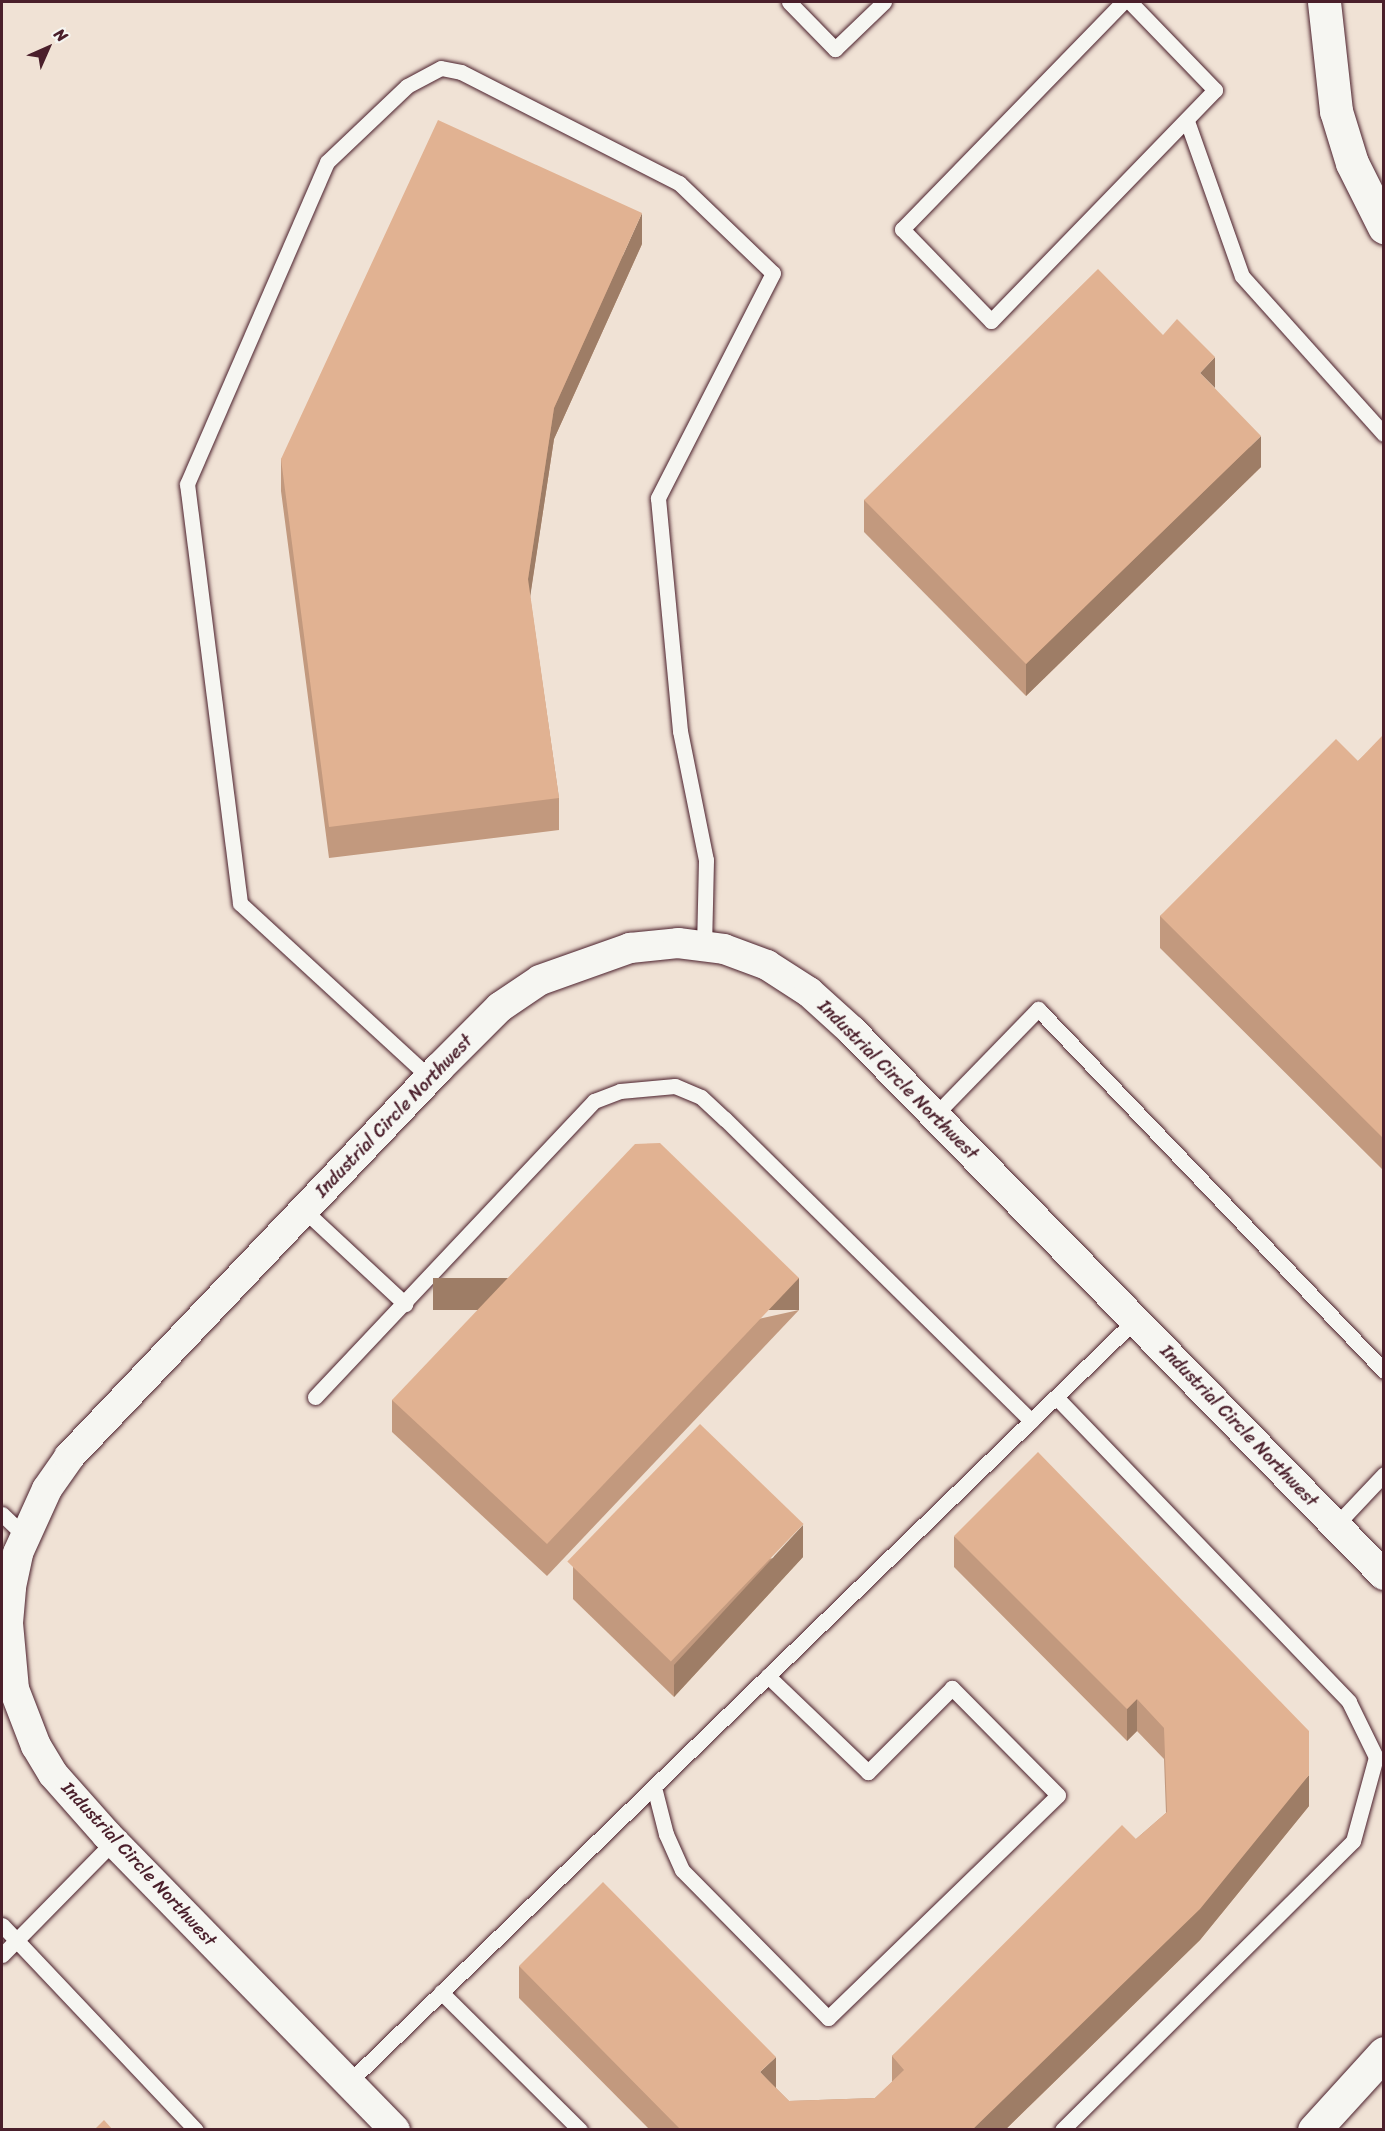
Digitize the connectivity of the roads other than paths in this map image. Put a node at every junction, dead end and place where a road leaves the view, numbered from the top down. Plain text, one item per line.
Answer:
1 (789, 2) edge
2 (884, 2) edge
3 (1123, 2) edge
4 (1130, 2) edge
5 (1324, 2) edge
6 (1187, 121) junction
7 (1383, 227) edge
8 (1383, 434) edge
9 (704, 947) junction
10 (430, 1078) junction
11 (935, 1115) junction
12 (304, 1210) junction
13 (405, 1304) junction
14 (1136, 1320) junction
15 (1383, 1371) edge
16 (315, 1397) dead end
17 (1056, 1397) junction
18 (1031, 1421) junction
19 (1383, 1474) edge
20 (2, 1514) edge
21 (1336, 1526) junction
22 (25, 1536) junction
23 (1383, 1575) edge
24 (768, 1676) junction
25 (654, 1787) junction
26 (114, 1841) junction
27 (2, 1925) edge
28 (16, 1940) junction
29 (2, 1955) edge
30 (441, 1992) junction
31 (1383, 2054) edge
32 (349, 2082) junction
33 (196, 2130) edge
34 (395, 2130) edge
35 (580, 2130) edge
36 (1062, 2130) edge
37 (1314, 2130) edge

1 - 2 lane
3 - 6 lane
4 - 6 lane
5 - 7 street
6 - 8 lane
9 - 10 street, Industrial Circle Northwest
9 - 10 lane
9 - 11 street, Industrial Circle Northwest
10 - 12 street, Industrial Circle Northwest
11 - 14 street, Industrial Circle Northwest
11 - 15 lane
12 - 13 lane
12 - 22 street, Industrial Circle Northwest
13 - 16 lane
13 - 18 lane
14 - 17 lane
14 - 21 street, Industrial Circle Northwest
17 - 18 lane
17 - 36 lane
18 - 24 lane
19 - 21 lane
20 - 22 lane
21 - 23 street, Industrial Circle Northwest
22 - 26 street, Industrial Circle Northwest
24 - 25 lane
24 - 25 lane
25 - 30 lane
26 - 28 lane
26 - 32 street, Industrial Circle Northwest
27 - 28 lane
28 - 29 lane
28 - 33 lane
30 - 32 lane
30 - 35 lane
31 - 37 street
32 - 34 street, Industrial Circle Northwest

